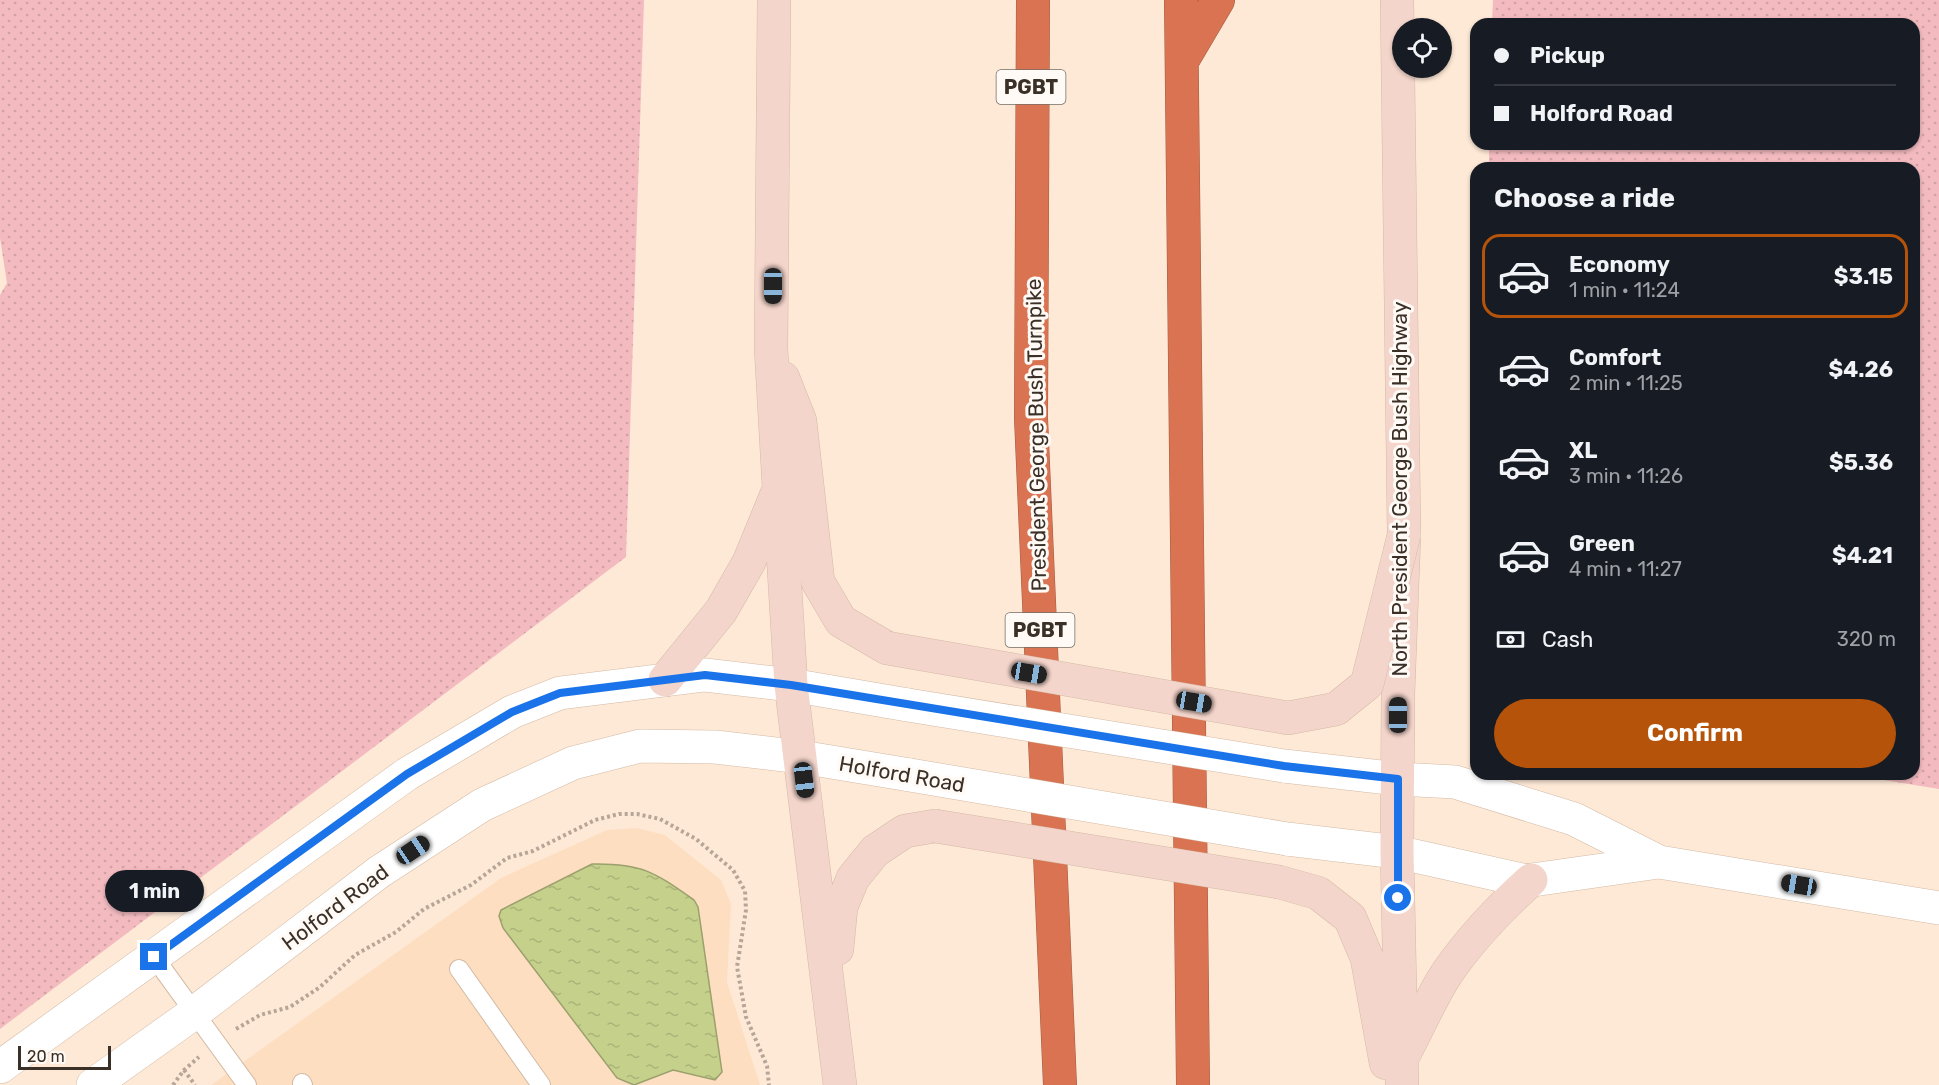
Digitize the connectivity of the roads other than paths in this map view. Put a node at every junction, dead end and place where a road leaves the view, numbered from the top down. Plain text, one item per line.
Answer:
1 (774, 0) edge
2 (1015, 0) edge
3 (1033, 0) edge
4 (1181, 0) edge
5 (1218, 0) edge
6 (1397, 0) edge
7 (1181, 63) junction
8 (1030, 175) junction
9 (771, 348) junction
10 (779, 488) junction
11 (1404, 536) junction
12 (665, 680) junction
13 (791, 685) junction
14 (801, 756) junction
15 (1398, 779) junction
16 (1397, 852) junction
17 (1659, 862) junction
18 (1532, 880) junction
19 (1939, 908) edge
20 (154, 957) junction
21 (459, 969) dead end
22 (194, 1013) junction
23 (831, 1014) junction
24 (0, 1067) edge
25 (1398, 1077) edge
26 (93, 1085) edge
27 (247, 1085) edge
28 (541, 1085) edge
29 (840, 1085) edge
30 (1060, 1085) edge
31 (1193, 1085) edge

1 - 9 main road
2 - 8 highway
3 - 8 highway, President George Bush Turnpike / PGBT
4 - 7 highway
5 - 7 highway
6 - 11 main road, North President George Bush Highway
7 - 31 highway
8 - 30 highway, President George Bush Turnpike / PGBT
9 - 10 main road
9 - 11 main road, bridge
10 - 12 main road
10 - 13 main road
11 - 15 main road, North President George Bush Highway
12 - 13 street, Holford Road
12 - 20 street, Holford Road
13 - 14 main road
13 - 15 street, Holford Road, bridge
14 - 16 street, Holford Road, bridge
14 - 22 street, Holford Road
14 - 23 main road
15 - 16 main road, North President George Bush Highway
15 - 17 street, Holford Road
16 - 18 street, Holford Road
16 - 25 main road, North President George Bush Highway
17 - 18 street, Holford Road
17 - 19 street, Holford Road
18 - 25 main road
20 - 22 lane
20 - 24 street, Holford Road
21 - 28 lane
22 - 26 street, Holford Road
22 - 27 lane
23 - 25 main road, bridge
23 - 29 main road

